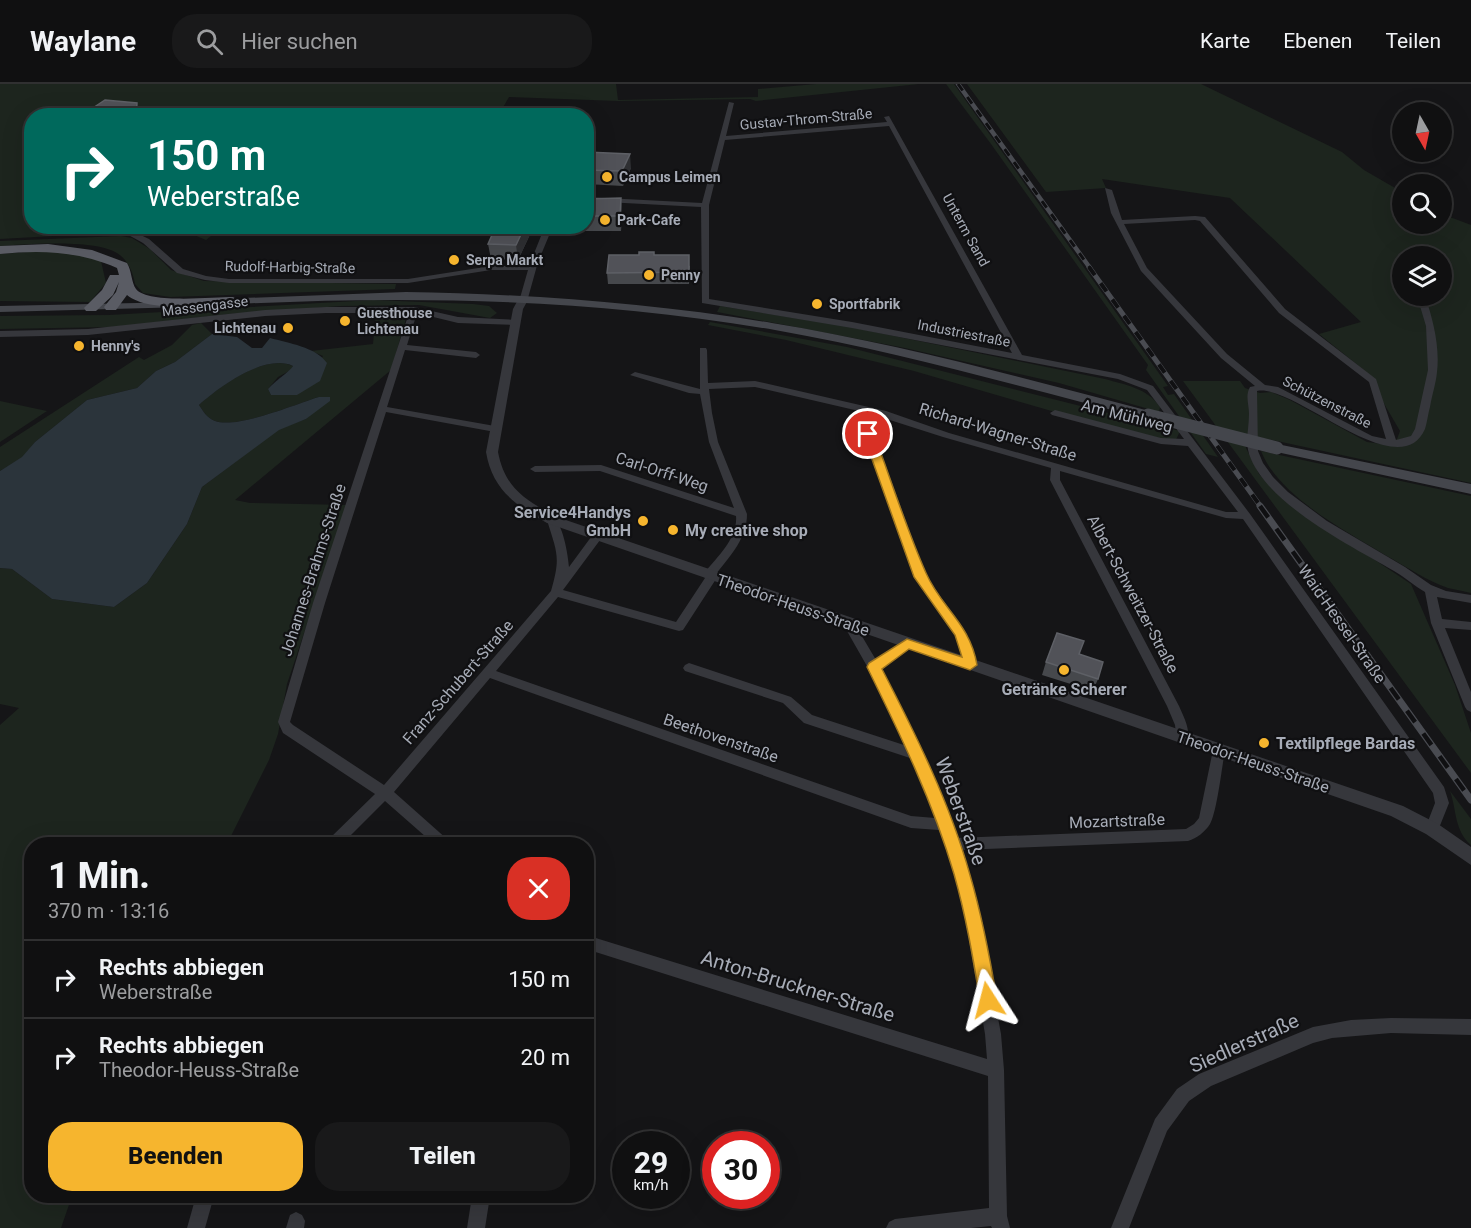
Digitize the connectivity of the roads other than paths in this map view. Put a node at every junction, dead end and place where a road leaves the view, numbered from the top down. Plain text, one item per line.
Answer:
1 (731, 103) dead end
2 (890, 120) joint
3 (722, 138) junction
4 (1108, 190) dead end
5 (594, 199) edge
6 (705, 205) junction
7 (1119, 222) junction
8 (131, 234) edge
9 (546, 234) edge
10 (3, 250) edge
11 (112, 261) junction
12 (532, 268) junction
13 (128, 286) junction
14 (524, 298) junction
15 (233, 301) junction
16 (1424, 306) edge
17 (111, 307) junction
18 (91, 308) junction
19 (0, 309) edge
20 (414, 310) junction
21 (516, 322) junction
22 (0, 334) edge
23 (402, 347) junction
24 (703, 350) dead end
25 (476, 355) dead end
26 (1018, 357) junction
27 (635, 375) dead end
28 (1262, 387) junction
29 (703, 389) junction
30 (383, 409) junction
31 (864, 409) junction
32 (1055, 413) dead end
33 (495, 429) junction
34 (1392, 443) junction
35 (1193, 444) junction
36 (1056, 467) junction
37 (535, 469) dead end
38 (1471, 489) edge
39 (742, 514) junction
40 (1246, 516) junction
41 (552, 520) junction
42 (598, 536) junction
43 (711, 576) junction
44 (1430, 590) junction
45 (556, 592) junction
46 (1471, 599) edge
47 (1437, 622) junction
48 (849, 624) junction
49 (1471, 626) edge
50 (907, 644) junction
51 (970, 665) junction
52 (874, 667) junction
53 (689, 668) dead end
54 (488, 673) junction
55 (1471, 707) edge
56 (1182, 738) junction
57 (1219, 750) junction
58 (918, 754) junction
59 (385, 793) junction
60 (944, 825) junction
61 (1432, 829) junction
62 (340, 837) edge
63 (435, 837) edge
64 (952, 844) junction
65 (1471, 857) edge
66 (594, 944) edge
67 (1471, 1027) edge
68 (996, 1070) junction
69 (203, 1203) edge
70 (480, 1203) edge
71 (999, 1222) edge
72 (196, 1228) edge
73 (476, 1228) edge
74 (895, 1228) edge
75 (1120, 1228) edge

1 - 3 street
2 - 3 street, Gustav-Throm-Straße
2 - 26 street, Unterm Sand
3 - 6 street
4 - 7 street, Schützenstraße
5 - 6 street
6 - 26 street, Industriestraße
7 - 28 street, Schützenstraße
7 - 34 street
8 - 12 street, Rudolf-Harbig-Straße
9 - 12 street
10 - 11 highway
11 - 13 highway
11 - 18 highway
12 - 14 street
13 - 15 highway
13 - 17 highway
14 - 15 main road
14 - 21 street, Theodor-Heuss-Straße
14 - 38 main road, bridge
15 - 17 main road
16 - 34 street
17 - 18 main road
18 - 19 main road
20 - 21 street, Massengasse
20 - 22 street, Massengasse
20 - 23 street, Johannes-Brahms-Straße
21 - 33 street, Theodor-Heuss-Straße
23 - 25 street
23 - 30 street, Johannes-Brahms-Straße
24 - 29 street
26 - 35 street, Industriestraße
27 - 29 street, Richard-Wagner-Straße
28 - 34 street, Schützenstraße
28 - 44 street
29 - 31 street, Richard-Wagner-Straße
29 - 39 street
30 - 33 street
30 - 59 street, Johannes-Brahms-Straße
31 - 36 street, Richard-Wagner-Straße
31 - 51 street
32 - 35 street, Am Mühlweg
33 - 41 street, Theodor-Heuss-Straße
35 - 40 street, Waid-Hessel-Straße
36 - 40 street, Richard-Wagner-Straße
36 - 56 street, Albert-Schweitzer-Straße
37 - 39 street, Carl-Orff-Weg
39 - 43 street
40 - 61 street, Waid-Hessel-Straße
41 - 42 street, Theodor-Heuss-Straße
41 - 45 street, Franz-Schubert-Straße
42 - 43 street, Theodor-Heuss-Straße
42 - 45 street, Franz-Schubert-Straße
43 - 45 street
43 - 48 street, Theodor-Heuss-Straße
44 - 46 street
44 - 47 street
45 - 54 street, Franz-Schubert-Straße
47 - 49 street
47 - 55 street
48 - 50 street, Theodor-Heuss-Straße
48 - 52 street, Weberstraße
50 - 51 street, Theodor-Heuss-Straße
50 - 52 street
51 - 56 street, Theodor-Heuss-Straße
52 - 58 street, Weberstraße
53 - 58 street
54 - 59 street, Franz-Schubert-Straße
54 - 60 street, Beethovenstraße
56 - 57 street, Theodor-Heuss-Straße
57 - 61 street, Theodor-Heuss-Straße
57 - 64 street, Mozartstraße
58 - 60 street, Weberstraße
59 - 62 street, Franz-Schubert-Straße
59 - 63 street
60 - 64 street, Weberstraße
61 - 65 street, Theodor-Heuss-Straße
64 - 68 street, Weberstraße
66 - 68 street, Anton-Bruckner-Straße
67 - 75 street, Siedlerstraße
68 - 71 street, Weberstraße
69 - 72 street
70 - 73 street
71 - 74 street

